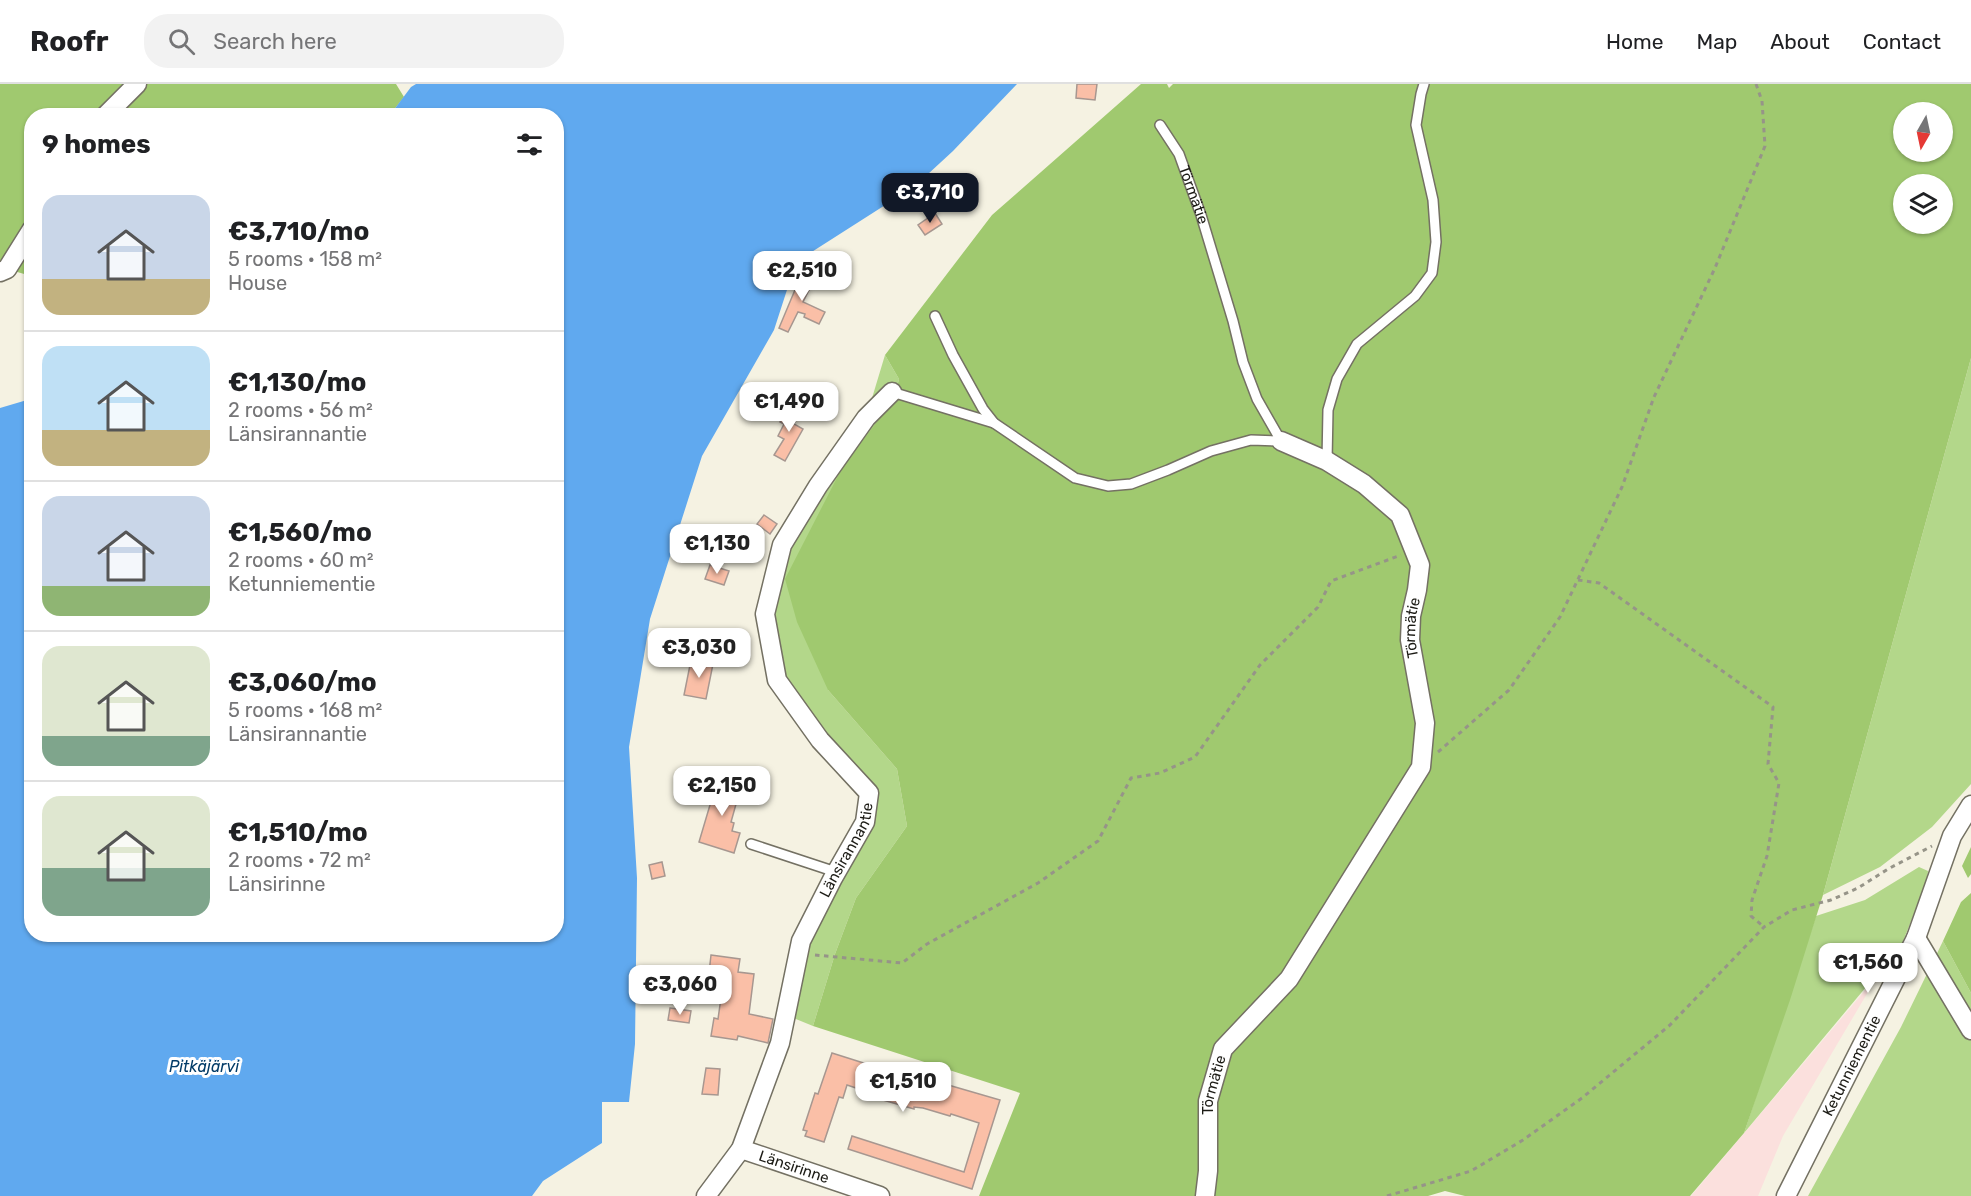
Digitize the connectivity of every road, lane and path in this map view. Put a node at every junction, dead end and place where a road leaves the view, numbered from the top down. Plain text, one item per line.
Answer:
1 (137, 84) edge
2 (1424, 84) edge
3 (1756, 84) edge
4 (113, 108) edge
5 (1160, 125) dead end
6 (24, 242) edge
7 (0, 273) edge
8 (935, 316) dead end
9 (892, 392) joint
10 (994, 423) junction
11 (1281, 441) junction
12 (1327, 461) junction
13 (1414, 550) junction
14 (1578, 580) junction
15 (1421, 767) junction
16 (1971, 805) edge
17 (1952, 836) junction
18 (751, 844) dead end
19 (836, 872) junction
20 (1764, 927) junction
21 (1916, 938) junction
22 (799, 954) junction
23 (1971, 1030) edge
24 (741, 1149) junction
25 (706, 1196) edge
26 (880, 1196) edge
27 (1205, 1196) edge
28 (1387, 1196) edge
29 (1786, 1196) edge

1 - 4 street
2 - 12 lane
3 - 14 path
5 - 11 lane, Törmätie
6 - 7 street
8 - 10 lane
9 - 10 lane
9 - 19 street, Länsirannantie
10 - 11 lane
11 - 12 street, Törmätie
12 - 13 street, Törmätie
13 - 15 street, Törmätie
13 - 22 path
14 - 15 path
14 - 20 path
15 - 27 street, Törmätie
16 - 17 street, Ketunniementie
17 - 20 path
17 - 21 street, Ketunniementie
18 - 19 lane
19 - 22 street, Länsirannantie
20 - 28 path
21 - 23 street
21 - 29 street, Ketunniementie
22 - 24 street, Länsirannantie
24 - 25 street, Länsirannantie
24 - 26 street, Länsirinne

